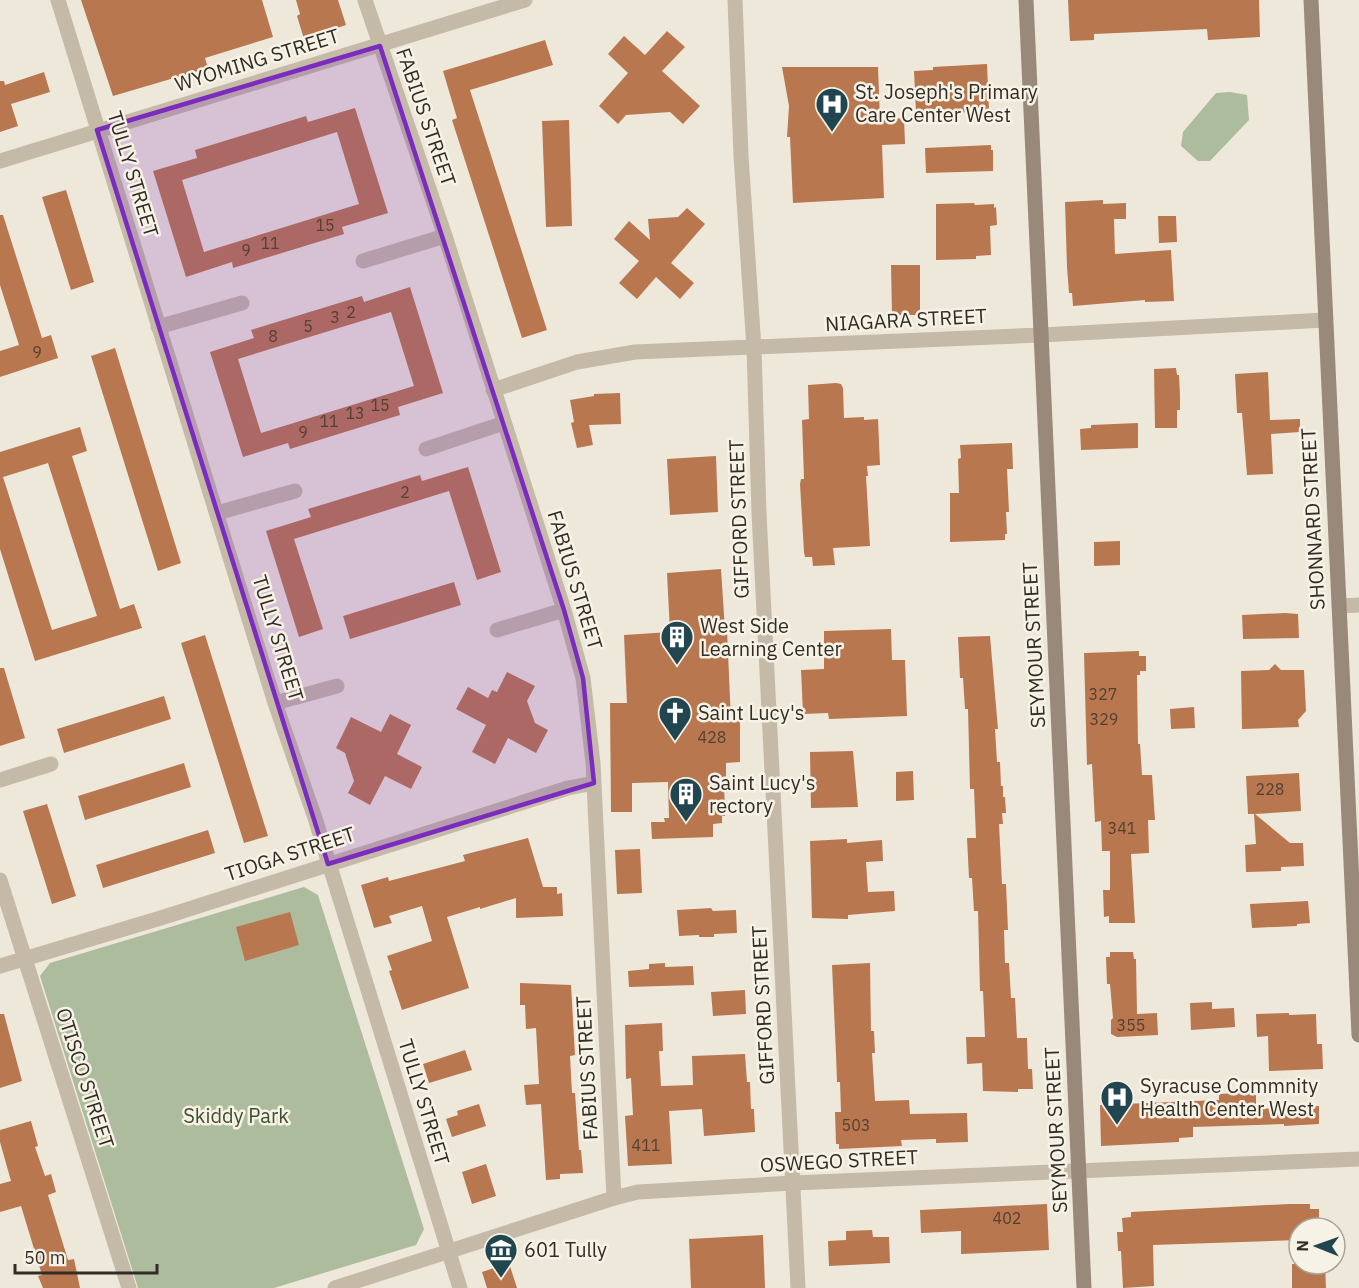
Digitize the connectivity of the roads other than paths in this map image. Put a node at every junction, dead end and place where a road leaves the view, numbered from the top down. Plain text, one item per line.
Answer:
1 (57, 0) edge
2 (365, 0) edge
3 (525, 0) edge
4 (735, 0) edge
5 (1026, 0) edge
6 (1311, 0) edge
7 (380, 46) junction
8 (98, 130) junction
9 (0, 160) edge
10 (445, 236) junction
11 (363, 261) dead end
12 (242, 303) dead end
13 (1325, 320) junction
14 (158, 327) junction
15 (1041, 335) junction
16 (754, 348) junction
17 (493, 390) junction
18 (504, 423) junction
19 (426, 449) dead end
20 (295, 491) dead end
21 (218, 513) junction
22 (1359, 605) edge
23 (1339, 606) junction
24 (564, 610) junction
25 (497, 630) dead end
26 (337, 686) dead end
27 (275, 703) junction
28 (51, 764) dead end
29 (0, 780) edge
30 (594, 783) junction
31 (328, 864) junction
32 (0, 880) edge
33 (24, 958) junction
34 (0, 966) edge
35 (1359, 1035) edge
36 (1359, 1159) edge
37 (1079, 1172) junction
38 (793, 1184) junction
39 (614, 1198) junction
40 (448, 1251) junction
41 (129, 1288) edge
42 (334, 1288) edge
43 (460, 1288) edge
44 (798, 1288) edge
45 (1084, 1288) edge

1 - 8 street, TULLY STREET
2 - 7 street, FABIUS STREET
3 - 7 street, WYOMING STREET
4 - 16 street, GIFFORD STREET
5 - 15 street, SEYMOUR STREET
6 - 13 street, SHONNARD STREET
7 - 8 street, WYOMING STREET
7 - 10 street, FABIUS STREET
8 - 9 street, WYOMING STREET
8 - 14 street, TULLY STREET
10 - 11 street
10 - 17 street, FABIUS STREET
12 - 14 street
13 - 15 street, NIAGARA STREET
13 - 23 street, SHONNARD STREET
14 - 21 street, TULLY STREET
15 - 16 street, NIAGARA STREET
15 - 37 street, SEYMOUR STREET
16 - 17 street, NIAGARA STREET
16 - 38 street, GIFFORD STREET
17 - 18 street, FABIUS STREET
18 - 19 street
18 - 24 street, FABIUS STREET
20 - 21 street
21 - 27 street, TULLY STREET
22 - 23 street
23 - 35 street, SHONNARD STREET
24 - 25 street
24 - 30 street, FABIUS STREET
26 - 27 street
27 - 31 street, TULLY STREET
28 - 29 street
30 - 31 street, TIOGA STREET
30 - 39 street, FABIUS STREET
31 - 33 street, TIOGA STREET
31 - 40 street, TULLY STREET
32 - 33 street, OTISCO STREET
33 - 34 street, TIOGA STREET
33 - 41 street, OTISCO STREET
36 - 37 street, OSWEGO STREET
37 - 38 street, OSWEGO STREET
37 - 45 street, SEYMOUR STREET
38 - 39 street, OSWEGO STREET
38 - 44 street, GIFFORD STREET
39 - 40 street, OSWEGO STREET
40 - 42 street, OSWEGO STREET
40 - 43 street, TULLY STREET

